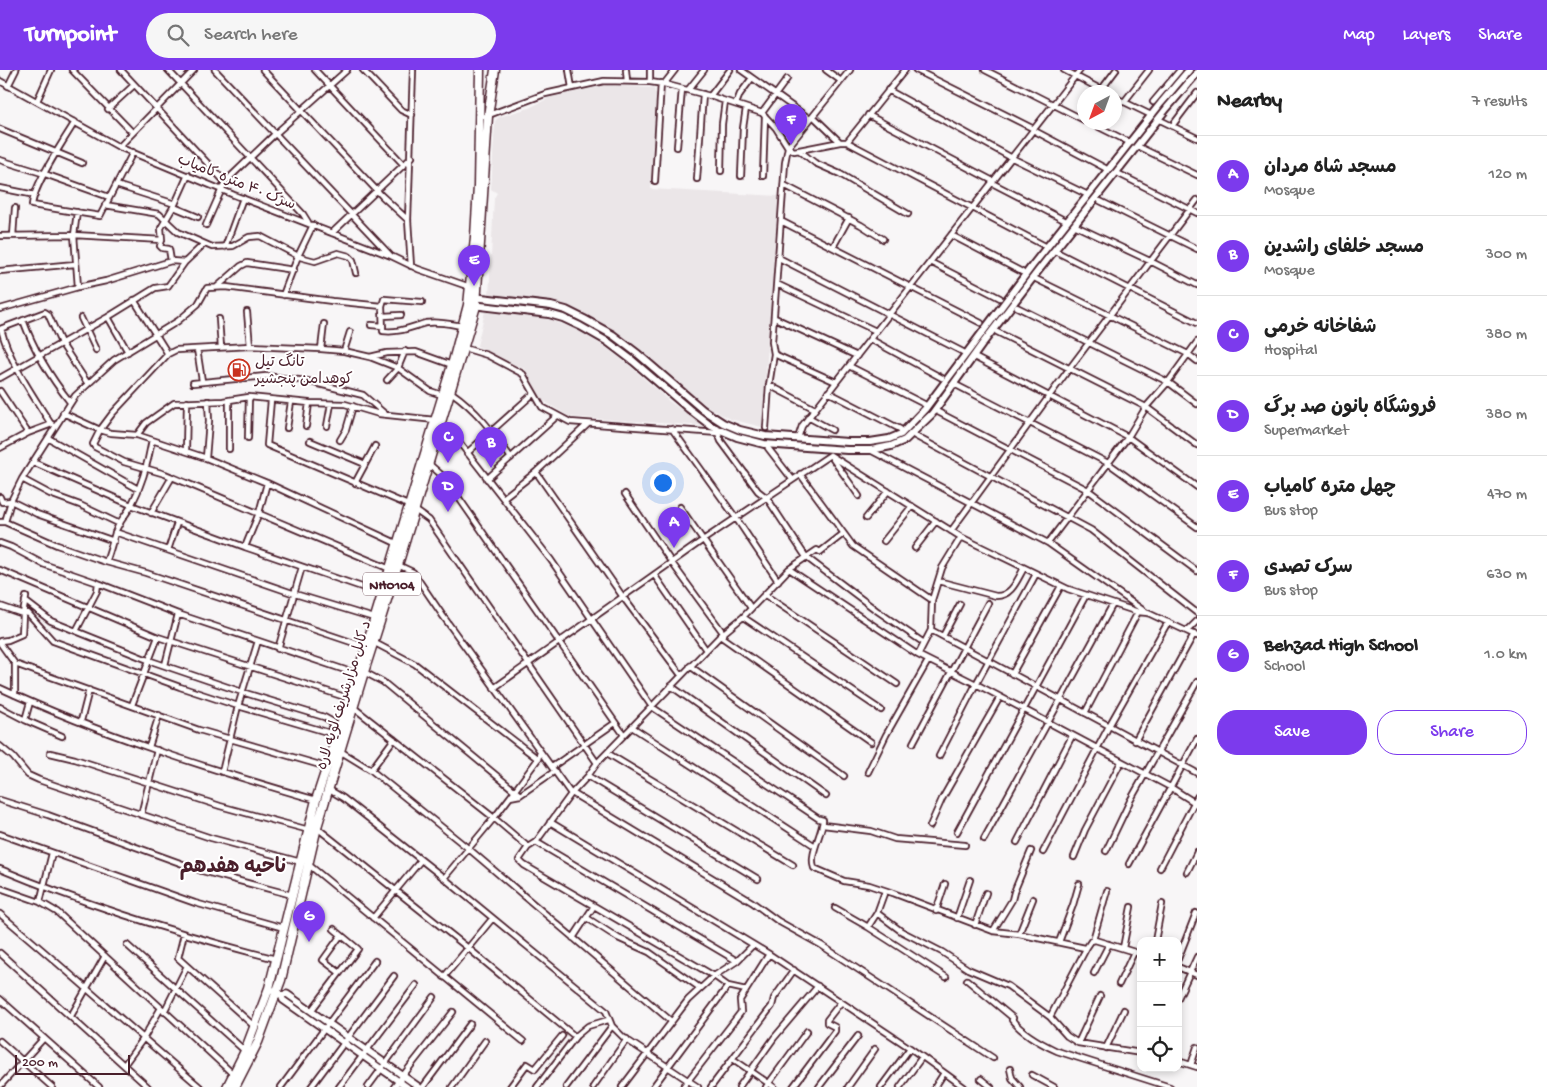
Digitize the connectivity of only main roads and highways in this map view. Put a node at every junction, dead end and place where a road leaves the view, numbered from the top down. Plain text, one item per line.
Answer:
1 (480, 70) edge
2 (495, 70) edge
3 (1189, 70) edge
4 (1197, 73) edge
5 (484, 116) junction
6 (473, 301) junction
7 (977, 338) junction
8 (984, 343) junction
9 (438, 423) junction
10 (360, 673) junction
11 (312, 827) junction
12 (275, 992) junction
13 (227, 1087) edge
14 (235, 1087) edge

1 - 5 highway, د کابل مزارشریف لویه لاره / NH0104
2 - 5 highway, د کابل مزارشریف لویه لاره / NH0104
3 - 7 main road
4 - 8 main road
5 - 6 highway, د کابل مزارشریف لویه لاره / NH0104
5 - 6 highway, د کابل مزارشریف لویه لاره / NH0104
6 - 7 main road
6 - 8 main road
6 - 9 highway, د کابل مزارشریف لویه لاره / NH0104
6 - 9 highway, د کابل مزارشریف لویه لاره / NH0104
7 - 8 main road
9 - 10 highway, د کابل مزارشریف لویه لاره / NH0104
9 - 10 highway, د کابل مزارشریف لویه لاره / NH0104
10 - 11 highway, د کابل مزارشریف لویه لاره / NH0104
10 - 11 highway, د کابل مزارشریف لویه لاره / NH0104
11 - 12 highway, د کابل مزارشریف لویه لاره / NH0104
11 - 12 highway, د کابل مزارشریف لویه لاره / NH0104
12 - 13 highway, د کابل مزارشریف لویه لاره / NH0104
12 - 14 highway, د کابل مزارشریف لویه لاره / NH0104

